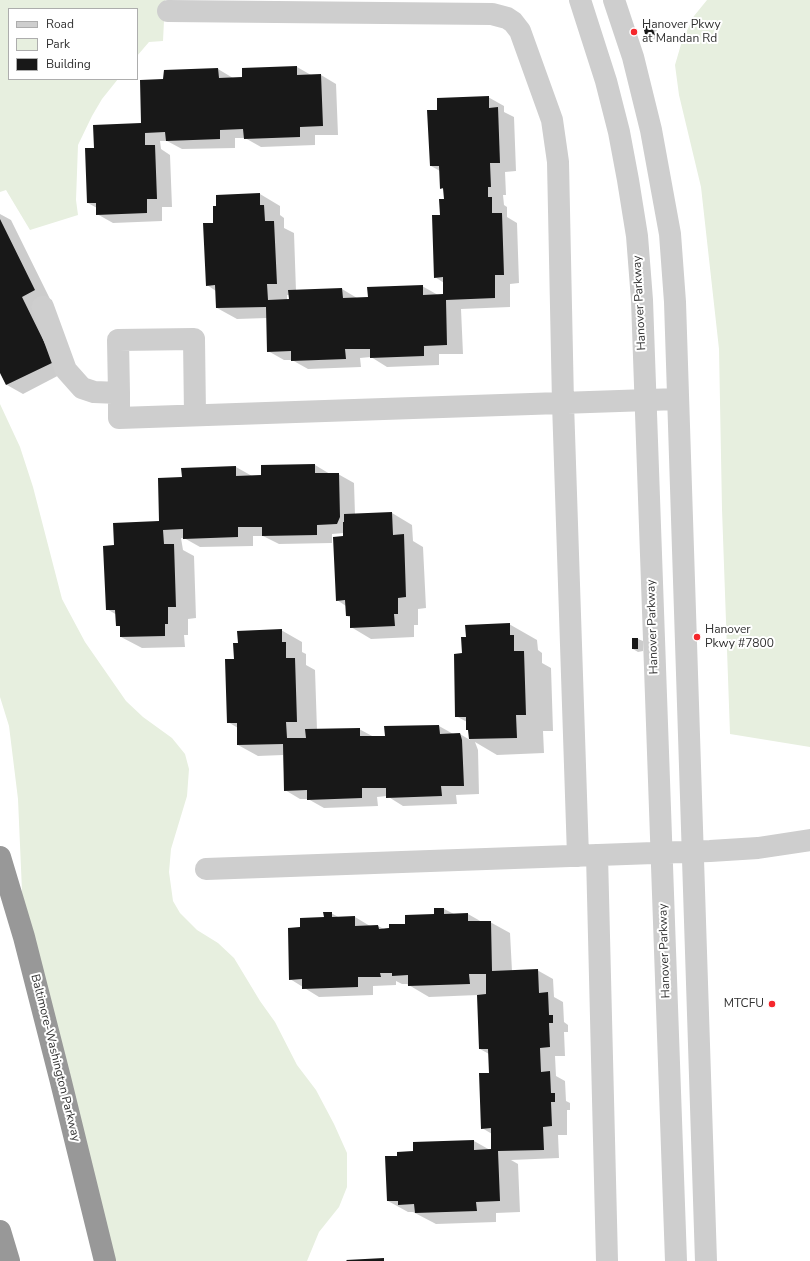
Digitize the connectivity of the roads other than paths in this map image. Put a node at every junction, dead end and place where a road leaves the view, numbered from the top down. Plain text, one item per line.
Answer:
1 (580, 0) edge
2 (614, 0) edge
3 (168, 11) dead end
4 (43, 307) dead end
5 (119, 393) junction
6 (678, 399) junction
7 (644, 401) junction
8 (563, 403) junction
9 (195, 415) junction
10 (810, 840) edge
11 (694, 852) junction
12 (662, 853) junction
13 (588, 856) junction
14 (0, 857) edge
15 (206, 870) dead end
16 (0, 1231) edge
17 (9, 1261) edge
18 (105, 1261) edge
19 (607, 1261) edge
20 (676, 1261) edge
21 (706, 1261) edge

1 - 7 street, Hanover Parkway
2 - 6 street
3 - 8 street
4 - 5 street
5 - 9 street
5 - 9 street
6 - 7 street
6 - 11 street
7 - 8 street
7 - 12 street, Hanover Parkway
8 - 9 street
8 - 13 street
10 - 11 street
11 - 12 street
11 - 21 street
12 - 13 street
12 - 20 street, Hanover Parkway
13 - 15 street
13 - 19 street
14 - 18 highway, Baltimore-Washington Parkway
16 - 17 highway

